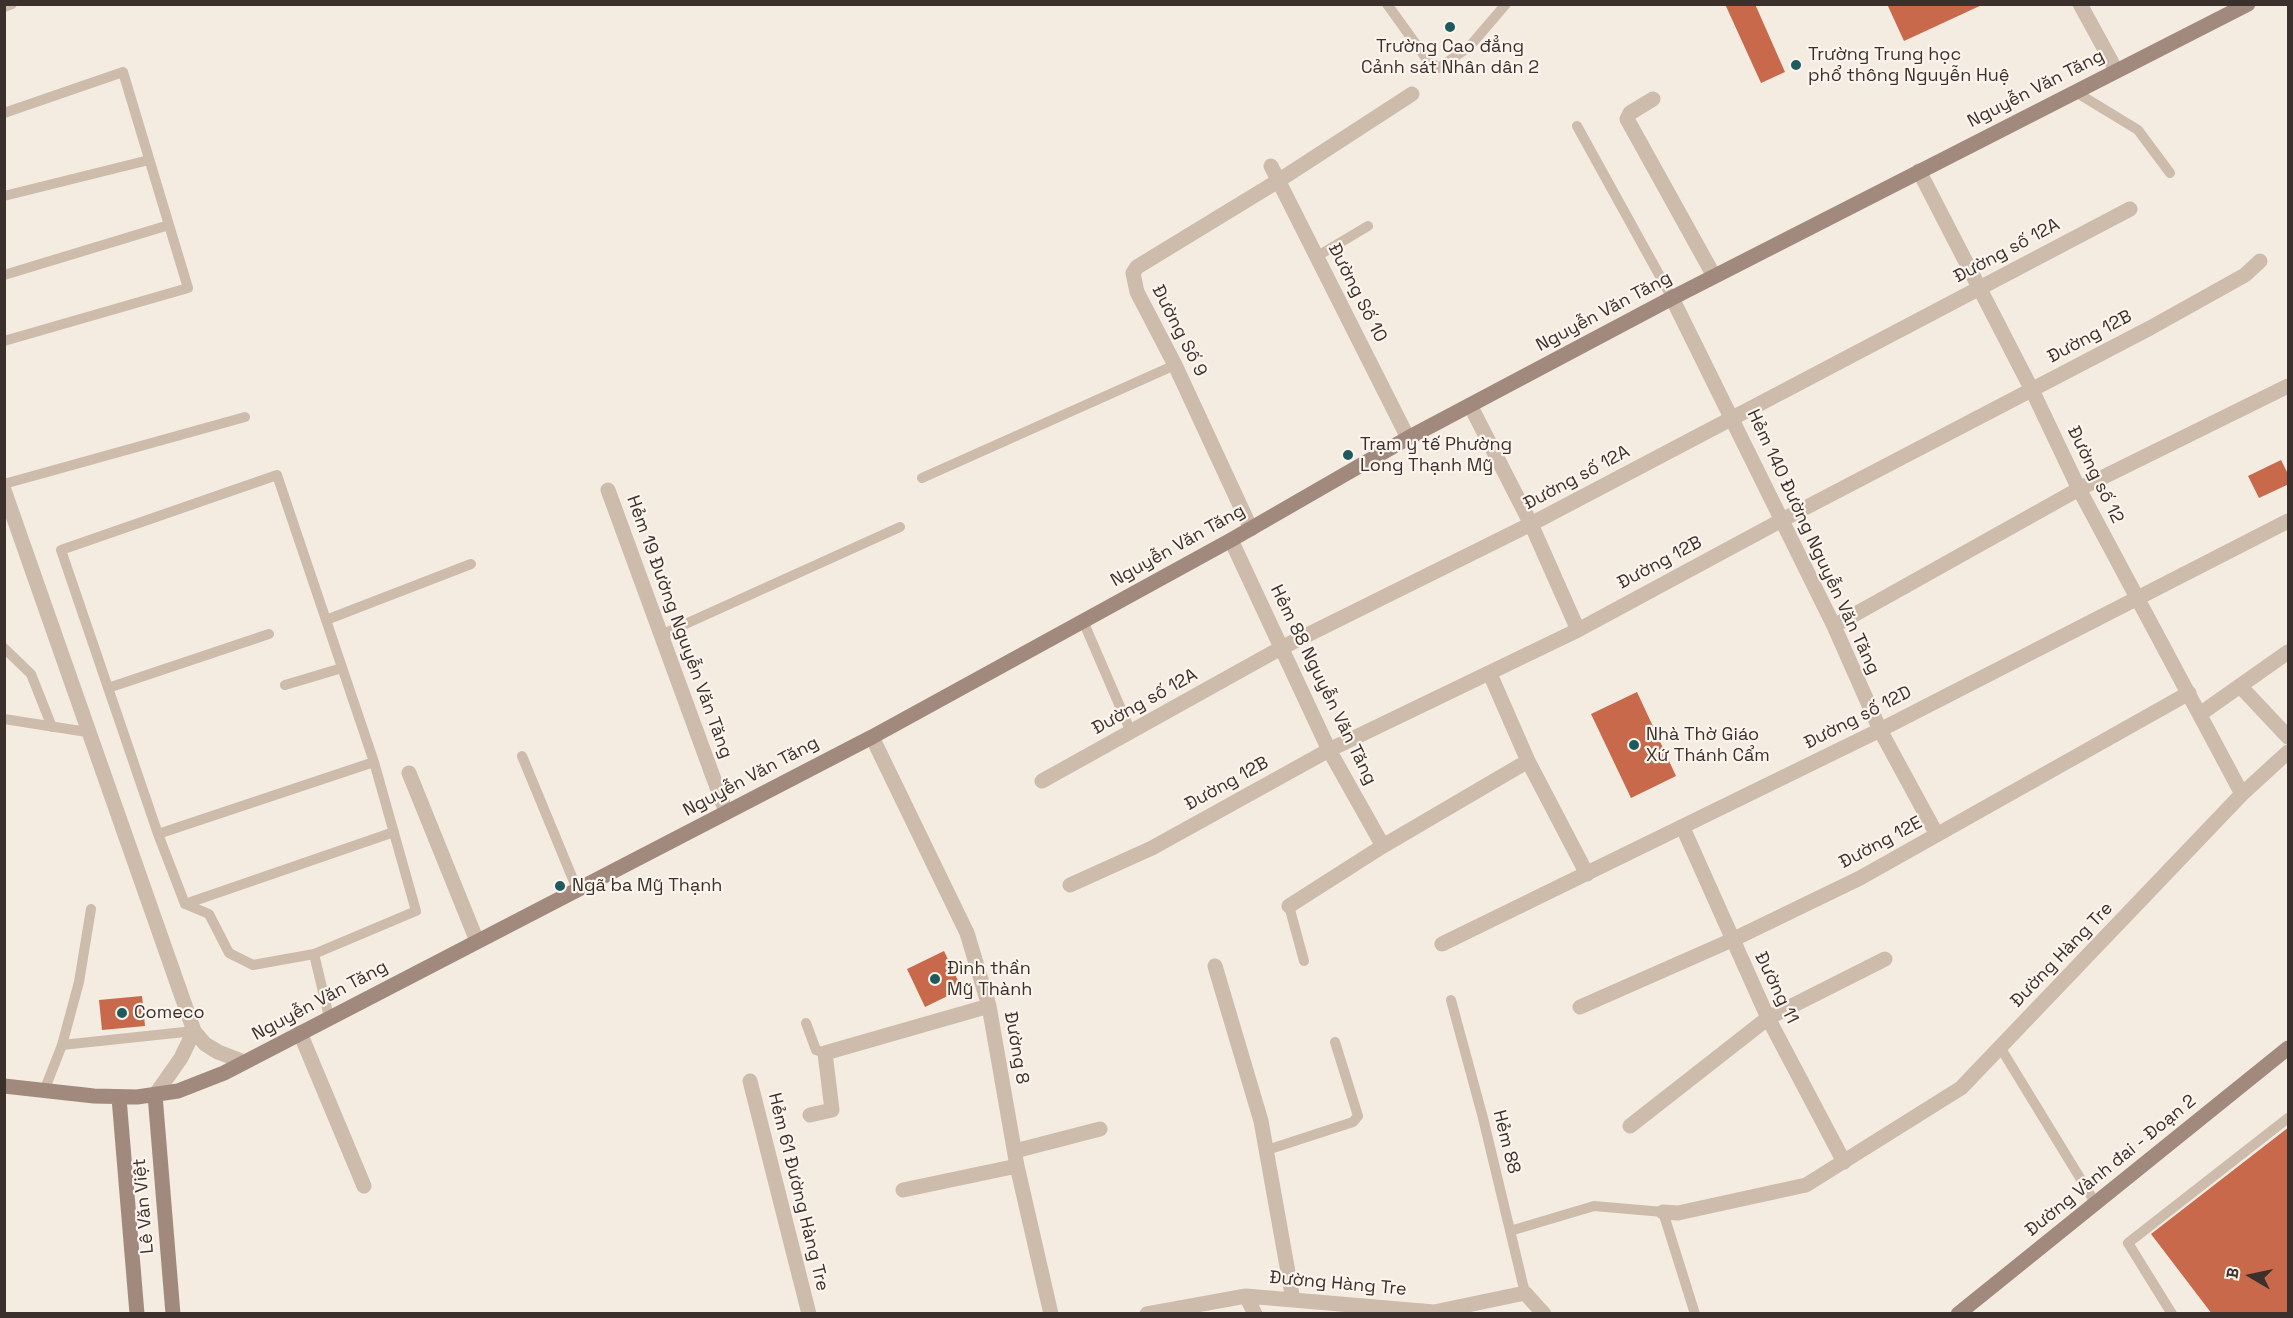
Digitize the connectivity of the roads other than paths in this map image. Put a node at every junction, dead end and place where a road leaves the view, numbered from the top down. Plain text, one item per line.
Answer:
1 (12, 4) edge
2 (1387, 4) edge
3 (1506, 4) edge
4 (2080, 4) edge
5 (2248, 4) edge
6 (4, 7) edge
7 (2116, 70) junction
8 (2074, 92) junction
9 (1412, 94) dead end
10 (1653, 99) dead end
11 (4, 113) edge
12 (1577, 126) dead end
13 (149, 159) junction
14 (1271, 166) dead end
15 (1918, 171) junction
16 (2170, 173) dead end
17 (1278, 181) junction
18 (4, 196) edge
19 (2130, 209) dead end
20 (169, 225) junction
21 (1368, 226) dead end
22 (1316, 257) junction
23 (2260, 261) dead end
24 (4, 275) edge
25 (1714, 276) junction
26 (1977, 289) junction
27 (1672, 298) junction
28 (4, 341) edge
29 (1175, 365) junction
30 (2289, 386) edge
31 (2032, 390) junction
32 (1470, 405) junction
33 (245, 417) dead end
34 (1732, 417) junction
35 (1407, 438) junction
36 (922, 478) dead end
37 (4, 484) edge
38 (2079, 489) junction
39 (4, 490) edge
40 (608, 490) dead end
41 (1782, 520) junction
42 (2289, 522) edge
43 (1531, 524) junction
44 (900, 528) dead end
45 (1251, 529) junction
46 (1231, 540) junction
47 (471, 564) dead end
48 (2136, 598) junction
49 (326, 620) junction
50 (1083, 621) junction
51 (1834, 626) junction
52 (1578, 630) junction
53 (269, 634) dead end
54 (661, 635) junction
55 (4, 648) edge
56 (1281, 648) junction
57 (2289, 652) edge
58 (342, 668) junction
59 (1490, 674) junction
60 (285, 685) dead end
61 (2241, 687) junction
62 (108, 688) junction
63 (2189, 693) junction
64 (2200, 714) junction
65 (4, 719) edge
66 (52, 727) junction
67 (1880, 730) junction
68 (87, 732) junction
69 (1131, 732) junction
70 (872, 737) junction
71 (2289, 737) edge
72 (1329, 750) junction
73 (2289, 752) edge
74 (522, 756) dead end
75 (1528, 761) junction
76 (374, 762) junction
77 (409, 773) dead end
78 (1042, 781) dead end
79 (2242, 794) junction
80 (726, 812) junction
81 (1683, 828) junction
82 (394, 832) junction
83 (158, 834) junction
84 (1937, 835) junction
85 (1383, 846) junction
86 (1587, 874) junction
87 (1070, 885) dead end
88 (577, 889) junction
89 (185, 904) junction
90 (1289, 906) joint
91 (91, 909) dead end
92 (1732, 940) junction
93 (477, 941) junction
94 (1442, 944) dead end
95 (314, 954) junction
96 (1885, 959) dead end
97 (1304, 961) dead end
98 (1215, 966) dead end
99 (1451, 1000) dead end
100 (988, 1006) junction
101 (1580, 1007) dead end
102 (329, 1017) junction
103 (1768, 1018) junction
104 (806, 1023) dead end
105 (194, 1031) junction
106 (300, 1033) junction
107 (1335, 1042) dead end
108 (62, 1045) junction
109 (2001, 1047) junction
110 (2289, 1048) edge
111 (825, 1053) junction
112 (244, 1062) junction
113 (750, 1081) dead end
114 (4, 1086) edge
115 (44, 1091) junction
116 (155, 1095) junction
117 (119, 1098) junction
118 (810, 1115) dead end
119 (2289, 1118) edge
120 (1630, 1126) dead end
121 (1100, 1129) dead end
122 (1267, 1150) junction
123 (1016, 1158) junction
124 (1844, 1162) junction
125 (364, 1186) dead end
126 (903, 1190) dead end
127 (2096, 1204) junction
128 (1663, 1212) junction
129 (1510, 1231) junction
130 (1525, 1293) junction
131 (1246, 1296) junction
132 (1293, 1300) junction
133 (137, 1314) edge
134 (173, 1314) edge
135 (809, 1314) edge
136 (1051, 1314) edge
137 (1147, 1314) edge
138 (1255, 1314) edge
139 (1544, 1314) edge
140 (1695, 1314) edge
141 (1958, 1314) edge
142 (2172, 1314) edge

1 - 6 lane
2 - 3 lane
4 - 7 street
5 - 7 main road, Nguyễn Văn Tăng
7 - 8 main road, Nguyễn Văn Tăng
8 - 15 main road, Nguyễn Văn Tăng
8 - 16 lane
9 - 17 street
10 - 25 street
11 - 13 lane
12 - 27 lane
13 - 18 lane
13 - 20 lane
14 - 17 street, Đường Số 10
15 - 25 main road, Nguyễn Văn Tăng
15 - 26 street, Đường số 12
17 - 22 street, Đường Số 10
17 - 29 street, Đường Số 9
19 - 26 street, Đường số 12A
20 - 24 lane
20 - 28 lane
21 - 22 lane
22 - 35 street, Đường Số 10
23 - 31 street, Đường 12B
25 - 27 main road, Nguyễn Văn Tăng
26 - 31 street, Đường số 12
26 - 34 street, Đường số 12A
27 - 32 main road, Nguyễn Văn Tăng
27 - 34 street, Hẻm 140 Đường Nguyễn Văn Tăng
29 - 36 lane
29 - 45 street, Đường Số 9
30 - 38 street
31 - 38 street, Đường số 12
31 - 41 street, Đường 12B
32 - 35 main road, Nguyễn Văn Tăng
32 - 43 street
33 - 37 lane
34 - 41 street, Hẻm 140 Đường Nguyễn Văn Tăng
34 - 43 street, Đường số 12A
35 - 45 main road, Nguyễn Văn Tăng
38 - 48 street, Đường số 12
38 - 51 street
39 - 68 street
40 - 54 street, Hẻm 19 Đường Nguyễn Văn Tăng
41 - 51 street, Hẻm 140 Đường Nguyễn Văn Tăng
41 - 52 street, Đường 12B
42 - 48 street, Đường số 12D
43 - 52 street
43 - 56 street, Đường số 12A
44 - 54 lane
45 - 46 main road, Nguyễn Văn Tăng
46 - 50 main road, Nguyễn Văn Tăng
46 - 56 street, Hẻm 88 Nguyễn Văn Tăng
47 - 49 lane
48 - 63 street, Đường số 12
48 - 67 street, Đường số 12D
49 - 58 lane
49 - 62 lane
50 - 69 lane
50 - 70 main road, Nguyễn Văn Tăng
51 - 67 street, Hẻm 140 Đường Nguyễn Văn Tăng
52 - 59 street, Đường 12B
53 - 62 lane
54 - 80 street, Hẻm 19 Đường Nguyễn Văn Tăng
55 - 66 lane
56 - 69 street, Đường số 12A
56 - 72 street, Hẻm 88 Nguyễn Văn Tăng
57 - 61 street
58 - 60 lane
58 - 76 lane
59 - 72 street, Đường 12B
59 - 75 street
61 - 64 street
61 - 71 street
62 - 83 lane
63 - 64 street, Đường số 12
63 - 84 street, Đường 12E
64 - 79 street, Đường số 12
65 - 66 lane
66 - 68 lane
67 - 81 street, Đường số 12D
67 - 84 street, Hẻm 140 Đường Nguyễn Văn Tăng
68 - 105 street
69 - 78 street, Đường số 12A
70 - 80 main road, Nguyễn Văn Tăng
70 - 100 street, Đường 8
72 - 85 street, Hẻm 88 Nguyễn Văn Tăng
72 - 87 street, Đường 12B
73 - 79 street, Đường Hàng Tre
74 - 88 lane
75 - 85 street
75 - 86 street
76 - 82 lane
76 - 83 lane
77 - 93 street
79 - 109 street, Đường Hàng Tre
80 - 88 main road, Nguyễn Văn Tăng
81 - 86 street, Đường số 12D
81 - 92 street, Đường 11
82 - 89 lane
82 - 95 lane
83 - 89 lane
84 - 92 street, Đường 12E
85 - 90 street
86 - 94 street, Đường số 12D
88 - 93 main road, Nguyễn Văn Tăng
89 - 95 lane
90 - 97 lane
91 - 108 lane
92 - 101 street, Đường 12E
92 - 103 street, Đường 11
93 - 102 main road, Nguyễn Văn Tăng
95 - 102 lane
96 - 103 street
98 - 122 street
99 - 129 lane, Hẻm 88
100 - 111 street
100 - 123 street, Đường 8
102 - 106 main road, Nguyễn Văn Tăng
103 - 120 street
103 - 124 street, Đường 11
104 - 111 lane
105 - 108 lane
105 - 112 street
105 - 116 street
106 - 112 main road, Nguyễn Văn Tăng
106 - 125 street
107 - 122 lane
108 - 115 lane
109 - 124 street, Đường Hàng Tre
109 - 127 lane
110 - 127 main road, Đường Vành đai - Đoạn 2
111 - 118 street
112 - 116 main road, Nguyễn Văn Tăng
113 - 135 street, Hẻm 61 Đường Hàng Tre
114 - 115 main road, Nguyễn Văn Tăng
115 - 117 main road, Nguyễn Văn Tăng
116 - 117 main road, Nguyễn Văn Tăng
116 - 134 main road, Lê Văn Việt
117 - 133 main road, Lê Văn Việt
119 - 142 lane
121 - 123 street
122 - 132 street
123 - 126 street
123 - 136 street, Đường 8
124 - 128 street, Đường Hàng Tre
127 - 141 main road, Đường Vành đai - Đoạn 2
128 - 129 lane
128 - 140 lane
129 - 130 lane, Hẻm 88
130 - 132 street, Đường Hàng Tre
130 - 139 street
131 - 132 street, Đường Hàng Tre
131 - 137 street, Đường Hàng Tre
131 - 138 street

